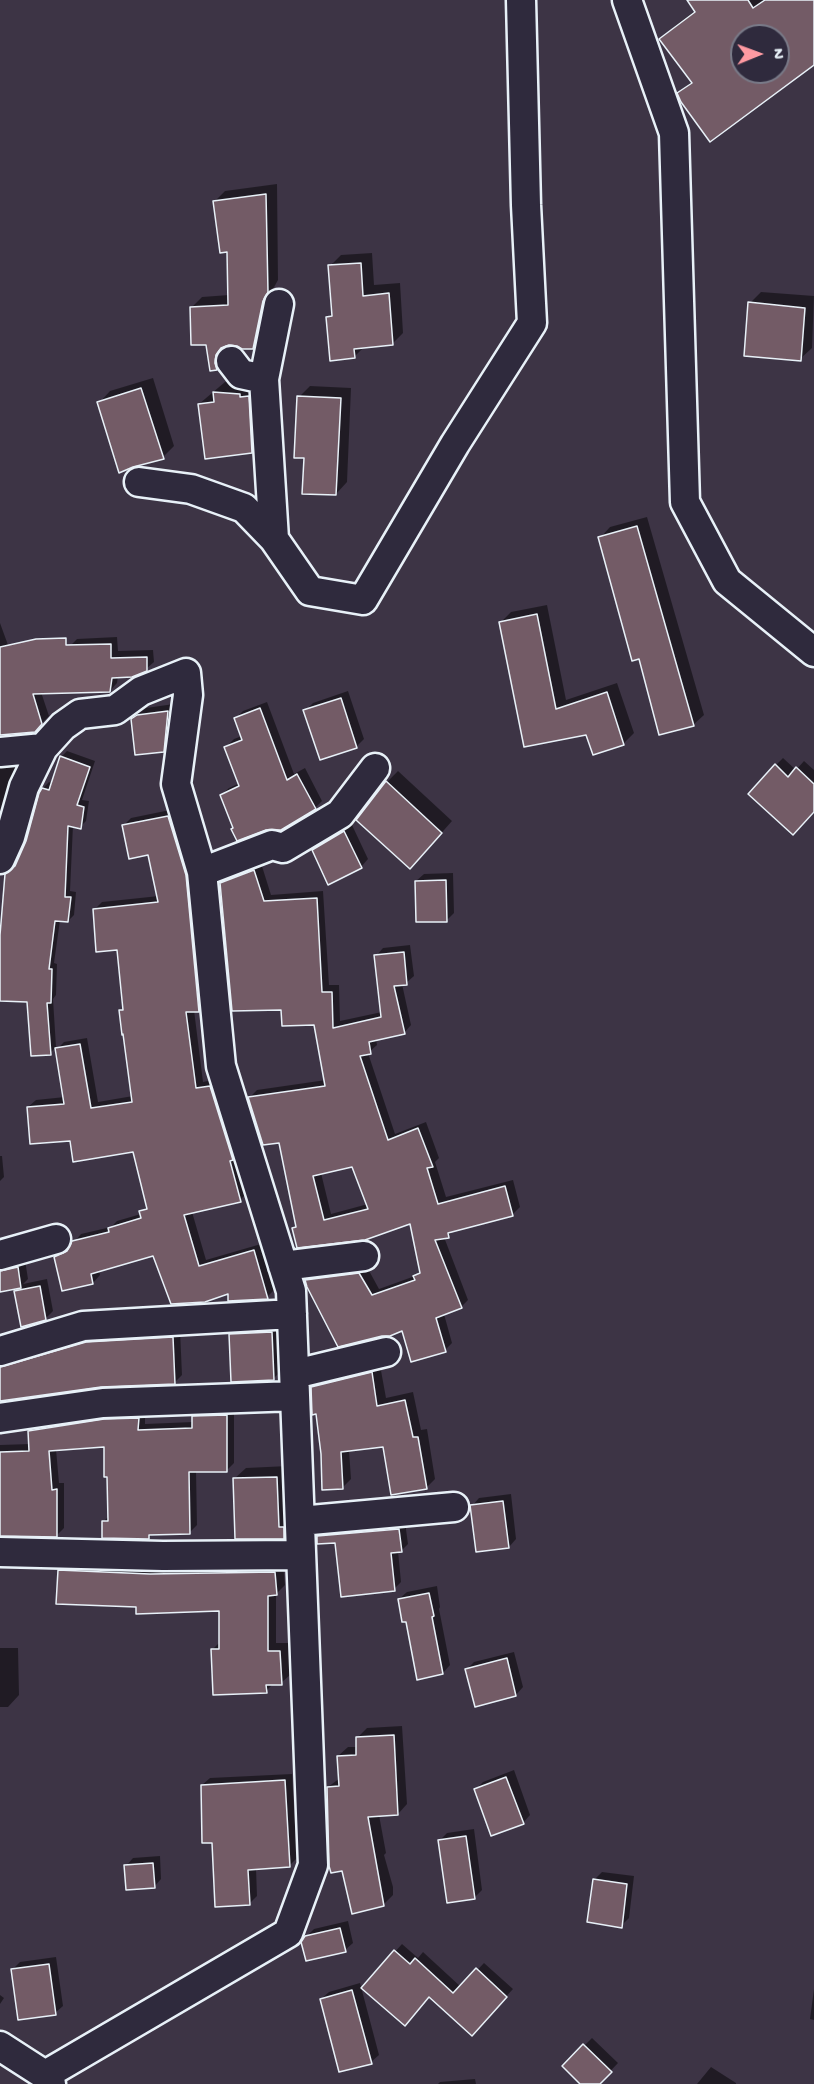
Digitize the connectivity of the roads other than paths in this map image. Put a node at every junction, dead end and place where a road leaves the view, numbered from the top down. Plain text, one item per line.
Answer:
1 (521, 0) edge
2 (627, 0) edge
3 (279, 304) dead end
4 (231, 361) dead end
5 (264, 379) junction
6 (139, 482) dead end
7 (274, 539) junction
8 (814, 652) edge
9 (43, 748) junction
10 (0, 752) edge
11 (375, 768) dead end
12 (0, 859) edge
13 (202, 872) junction
14 (56, 1239) dead end
15 (0, 1255) edge
16 (364, 1256) dead end
17 (284, 1266) junction
18 (292, 1314) junction
19 (0, 1351) edge
20 (386, 1352) dead end
21 (295, 1385) junction
22 (0, 1418) edge
23 (454, 1507) dead end
24 (300, 1521) junction
25 (0, 1552) edge
26 (301, 1555) junction
27 (0, 2046) edge
28 (48, 2079) edge

1 - 7 street
2 - 8 street
3 - 5 street
4 - 5 street
5 - 7 street
6 - 7 street
9 - 10 street
9 - 12 street
9 - 13 street
11 - 13 street
13 - 17 street
14 - 15 street
16 - 17 street
17 - 18 street
18 - 19 street
18 - 21 street
20 - 21 street
21 - 22 street
21 - 24 street
23 - 24 street
24 - 26 street
25 - 26 street
26 - 28 street
27 - 28 street

